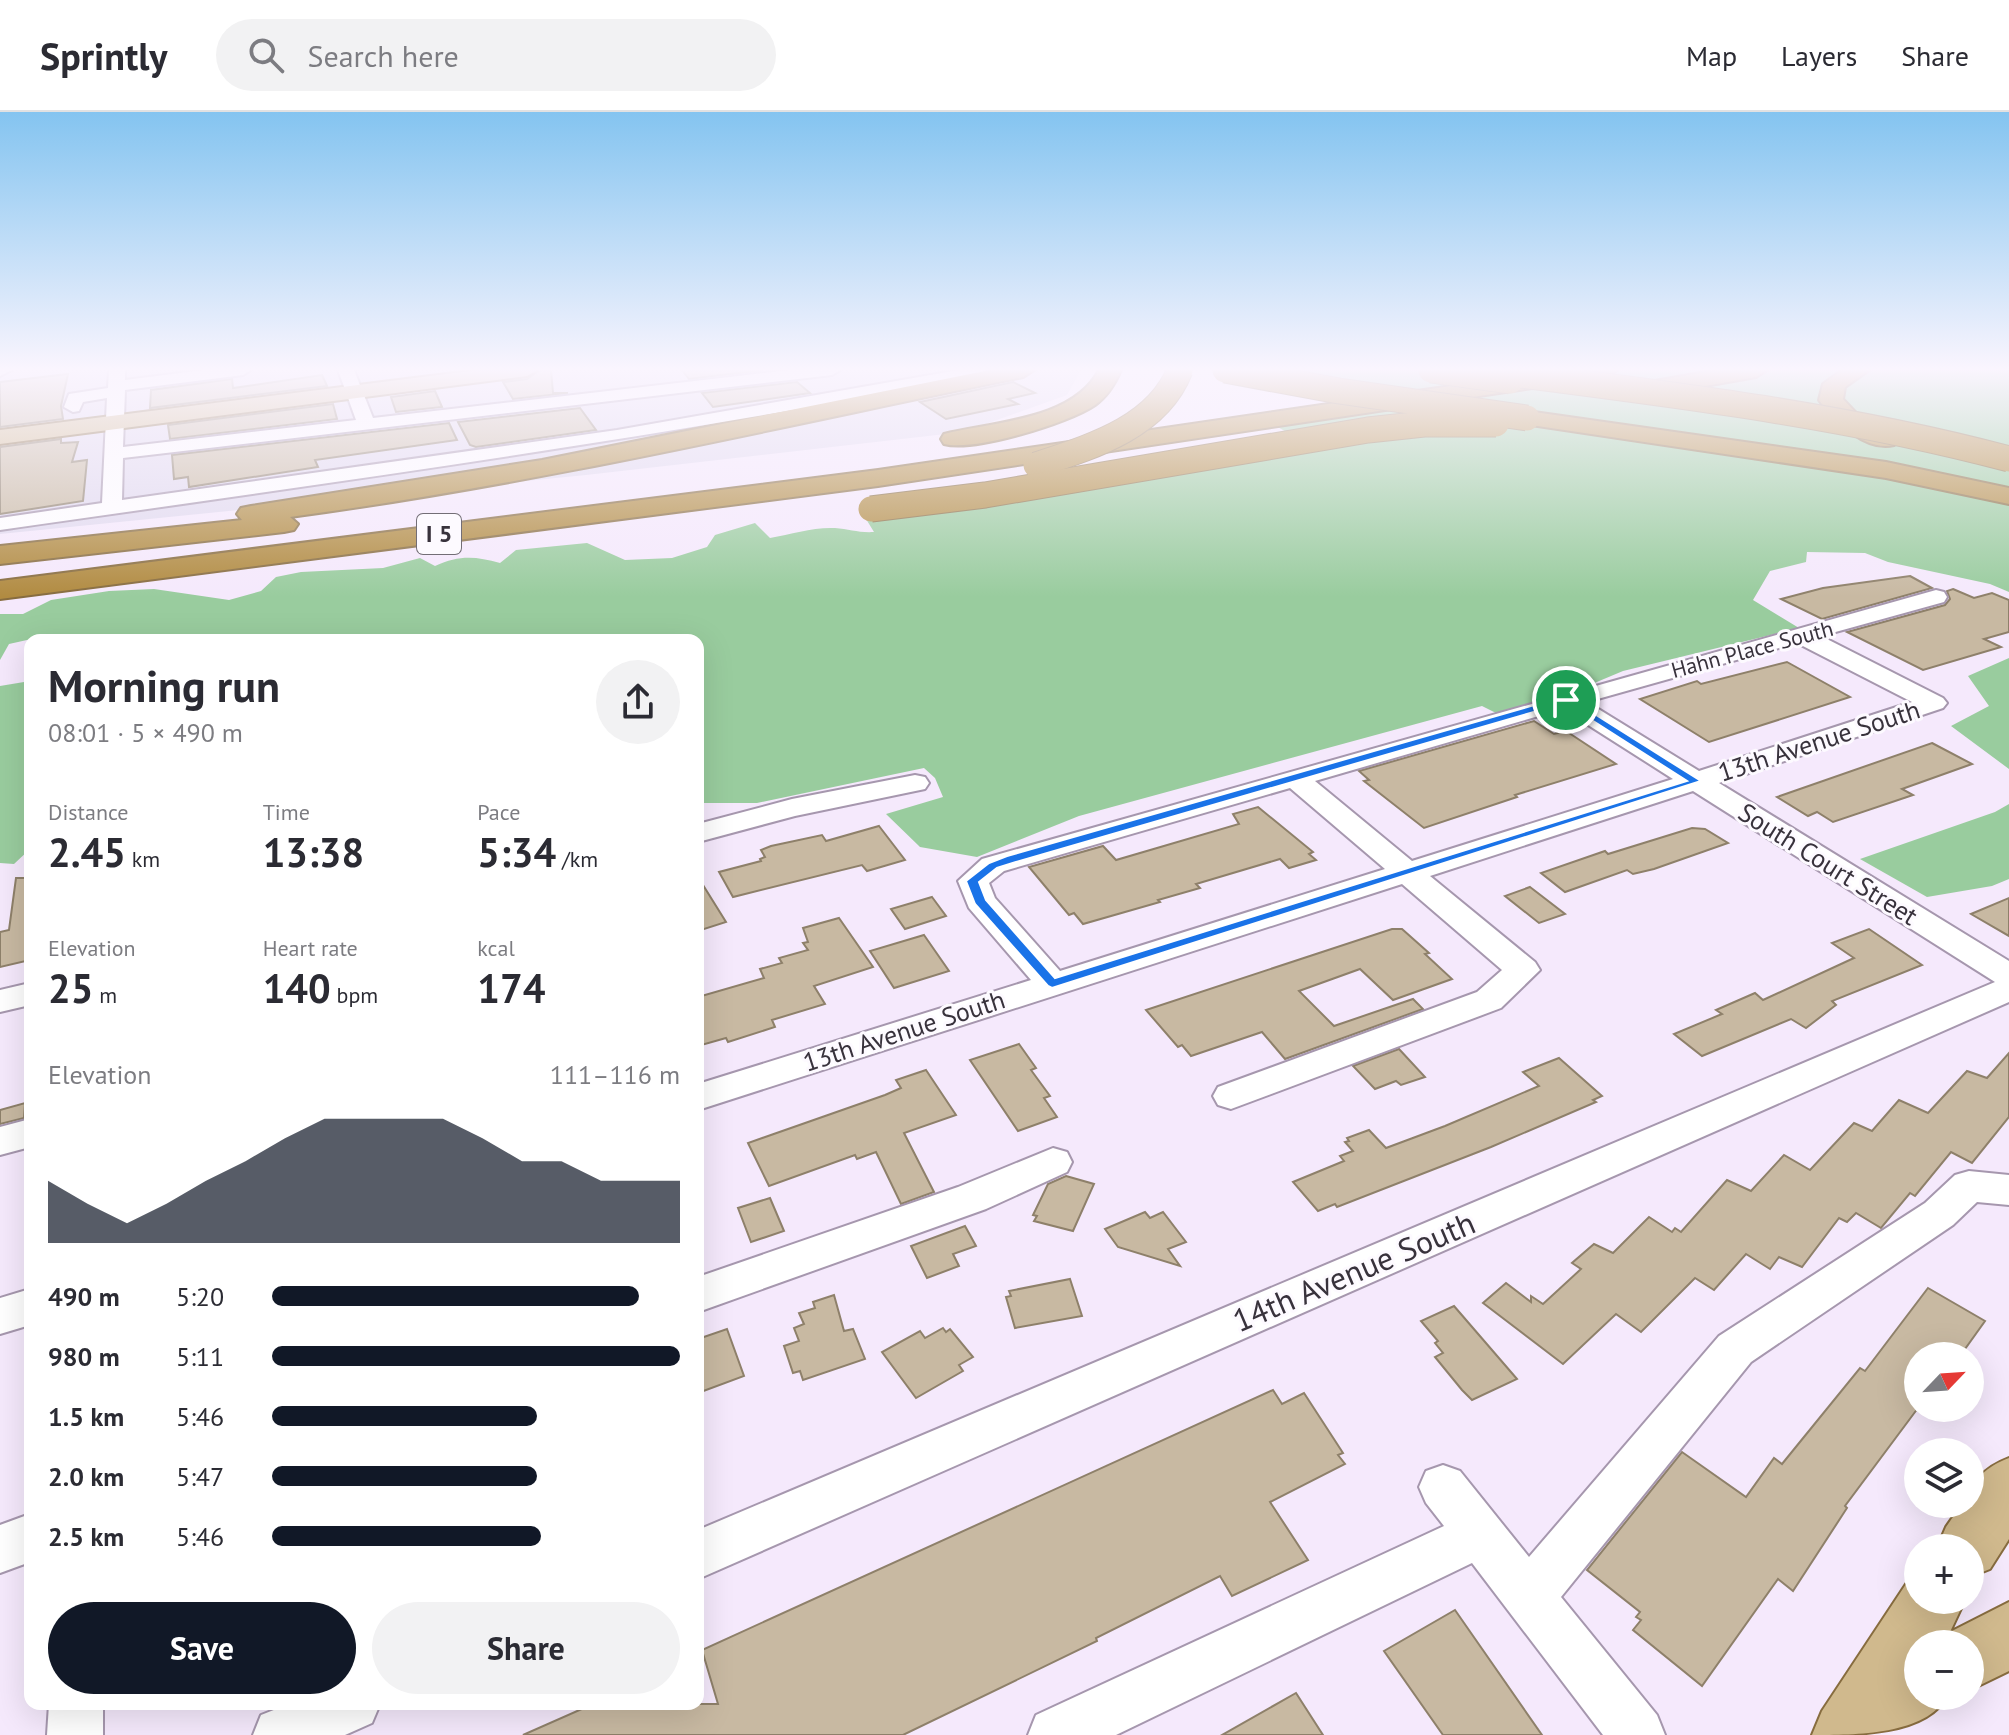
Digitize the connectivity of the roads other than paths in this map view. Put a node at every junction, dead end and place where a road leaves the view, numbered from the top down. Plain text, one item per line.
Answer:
1 (114, 446) edge
2 (217, 446) edge
3 (451, 446) edge
4 (650, 446) edge
5 (1071, 446) edge
6 (1079, 446) edge
7 (1093, 446) edge
8 (1129, 446) edge
9 (1275, 446) edge
10 (1707, 446) edge
11 (1718, 446) edge
12 (1788, 446) edge
13 (1901, 446) edge
14 (1957, 446) edge
15 (1729, 448) junction
16 (2009, 459) edge
17 (114, 460) junction
18 (159, 461) dead end
19 (1034, 466) junction
20 (2009, 479) edge
21 (864, 491) junction
22 (2009, 494) edge
23 (112, 507) junction
24 (812, 513) dead end
25 (664, 523) junction
26 (0, 524) edge
27 (0, 544) edge
28 (0, 555) edge
29 (0, 590) edge
30 (1936, 597) dead end
31 (0, 599) edge
32 (1801, 636) junction
33 (1566, 700) junction
34 (1295, 778) junction
35 (1696, 781) junction
36 (915, 783) dead end
37 (704, 831) edge
38 (1407, 871) junction
39 (2009, 976) edge
40 (1052, 983) junction
41 (2009, 989) edge
42 (24, 995) edge
43 (0, 1001) edge
44 (704, 1095) edge
45 (1231, 1096) dead end
46 (24, 1135) edge
47 (0, 1141) edge
48 (1053, 1162) dead end
49 (2009, 1190) edge
50 (704, 1293) edge
51 (24, 1309) edge
52 (0, 1316) edge
53 (2009, 1486) edge
54 (1443, 1487) dead end
55 (1480, 1534) junction
56 (1977, 1534) edge
57 (24, 1540) edge
58 (0, 1549) edge
59 (704, 1552) edge
60 (1529, 1596) junction
61 (1923, 1614) edge
62 (2009, 1635) edge
63 (1984, 1649) edge
64 (1904, 1695) edge
65 (76, 1710) edge
66 (339, 1710) edge
67 (1844, 1731) edge
68 (75, 1735) edge
69 (281, 1735) edge
70 (1056, 1735) edge
71 (1637, 1735) edge

1 - 17 street
2 - 17 street
3 - 23 street
4 - 27 highway
5 - 21 highway, I 5, bridge
6 - 19 highway, bridge
7 - 19 highway, bridge
8 - 21 highway, I 5, bridge
9 - 21 highway, bridge
10 - 15 highway, bridge
11 - 15 highway
12 - 22 highway, bridge
13 - 20 highway
14 - 16 highway, bridge
15 - 22 highway
17 - 18 street
17 - 23 street
19 - 21 highway
21 - 25 highway
21 - 28 highway, I 5
21 - 29 highway, I 5
23 - 26 street
24 - 25 highway
25 - 31 highway
30 - 32 street, Hahn Place South
32 - 33 street, Hahn Place South
32 - 35 street, 13th Avenue South
33 - 34 street, Hahn Place South
33 - 35 street, South Court Street
34 - 38 street
34 - 40 street, Hahn Place South
35 - 38 street, 13th Avenue South
35 - 39 street, South Court Street
36 - 37 street
38 - 40 street, 13th Avenue South
38 - 45 street
40 - 44 street, 13th Avenue South
41 - 59 street, 14th Avenue South
42 - 43 street
46 - 47 street
48 - 50 street
49 - 60 street
51 - 52 street
53 - 56 main road
54 - 55 street
55 - 60 street
55 - 70 street
57 - 58 street
60 - 71 street
61 - 67 main road
62 - 63 main road
64 - 67 main road
65 - 68 street
66 - 69 street

